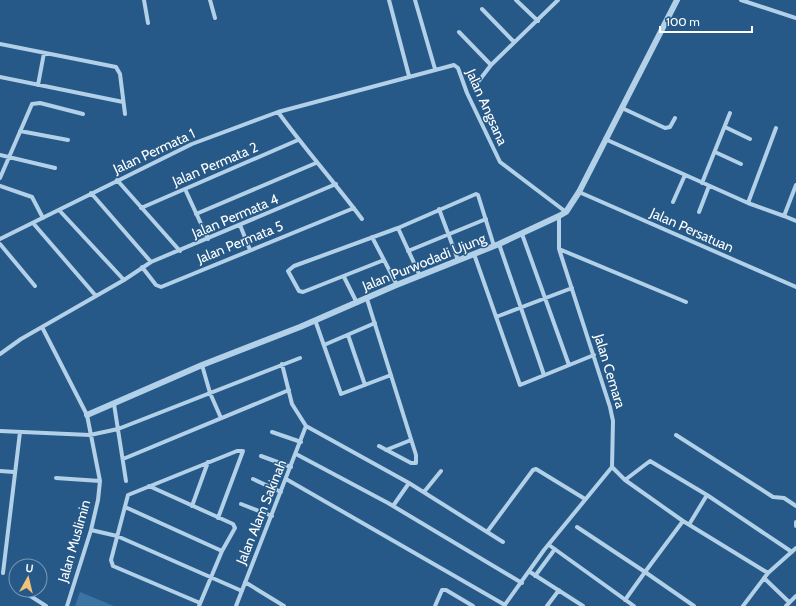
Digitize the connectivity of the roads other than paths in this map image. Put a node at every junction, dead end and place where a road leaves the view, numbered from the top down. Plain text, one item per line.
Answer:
1 (144, 0) edge
2 (210, 0) edge
3 (389, 0) edge
4 (416, 0) edge
5 (516, 0) edge
6 (558, 0) edge
7 (677, 0) edge
8 (741, 0) edge
9 (482, 9) dead end
10 (215, 18) dead end
11 (796, 18) edge
12 (538, 21) junction
13 (148, 23) dead end
14 (459, 32) dead end
15 (514, 42) junction
16 (0, 44) edge
17 (44, 53) junction
18 (491, 65) junction
19 (435, 69) junction
20 (410, 76) junction
21 (0, 77) edge
22 (478, 82) dead end
23 (38, 85) junction
24 (123, 102) junction
25 (622, 108) junction
26 (278, 112) junction
27 (730, 113) dead end
28 (83, 114) dead end
29 (125, 114) dead end
30 (675, 118) dead end
31 (725, 127) junction
32 (776, 128) dead end
33 (20, 131) junction
34 (605, 139) junction
35 (750, 139) dead end
36 (68, 140) dead end
37 (298, 140) junction
38 (715, 152) junction
39 (0, 155) edge
40 (8, 158) junction
41 (316, 163) junction
42 (741, 164) dead end
43 (55, 168) dead end
44 (685, 175) junction
45 (0, 178) edge
46 (117, 180) junction
47 (702, 183) junction
48 (336, 184) junction
49 (796, 185) edge
50 (0, 186) edge
51 (710, 186) junction
52 (185, 189) junction
53 (579, 192) junction
54 (91, 193) junction
55 (673, 202) dead end
56 (748, 203) junction
57 (141, 208) junction
58 (354, 208) junction
59 (439, 209) junction
60 (59, 210) junction
61 (566, 212) junction
62 (699, 212) dead end
63 (196, 214) junction
64 (560, 216) junction
65 (784, 216) junction
66 (43, 218) junction
67 (362, 219) dead end
68 (486, 219) junction
69 (796, 221) edge
70 (33, 223) junction
71 (240, 225) junction
72 (398, 228) junction
73 (447, 233) junction
74 (522, 234) junction
75 (372, 237) junction
76 (0, 238) edge
77 (208, 239) junction
78 (0, 244) edge
79 (497, 245) junction
80 (559, 249) junction
81 (250, 250) junction
82 (180, 251) junction
83 (408, 251) junction
84 (474, 254) junction
85 (384, 260) junction
86 (458, 260) junction
87 (151, 262) junction
88 (142, 267) junction
89 (420, 276) junction
90 (344, 277) junction
91 (124, 280) junction
92 (397, 285) junction
93 (35, 286) dead end
94 (796, 287) edge
95 (572, 288) junction
96 (96, 296) junction
97 (367, 299) junction
98 (545, 299) junction
99 (686, 302) dead end
100 (357, 303) junction
101 (520, 308) junction
102 (496, 317) junction
103 (315, 320) junction
104 (375, 323) junction
105 (42, 327) junction
106 (348, 335) junction
107 (324, 345) junction
108 (0, 354) edge
109 (594, 355) junction
110 (300, 358) dead end
111 (282, 364) junction
112 (202, 365) junction
113 (569, 365) junction
114 (391, 375) junction
115 (544, 375) junction
116 (365, 385) junction
117 (289, 390) junction
118 (210, 393) junction
119 (114, 404) junction
120 (87, 415) junction
121 (221, 418) junction
122 (306, 426) junction
123 (118, 429) junction
124 (0, 431) edge
125 (20, 432) junction
126 (272, 432) dead end
127 (90, 435) junction
128 (676, 436) dead end
129 (411, 440) junction
130 (300, 442) junction
131 (379, 446) dead end
132 (386, 450) junction
133 (296, 454) junction
134 (261, 456) dead end
135 (122, 459) junction
136 (208, 462) junction
137 (291, 467) junction
138 (612, 467) junction
139 (0, 470) edge
140 (440, 471) dead end
141 (14, 472) junction
142 (56, 478) dead end
143 (252, 479) dead end
144 (286, 479) junction
145 (625, 480) junction
146 (100, 481) junction
147 (126, 481) dead end
148 (409, 483) junction
149 (149, 486) junction
150 (281, 492) junction
151 (424, 492) junction
152 (707, 495) junction
153 (585, 500) junction
154 (241, 504) dead end
155 (192, 506) junction
156 (393, 506) junction
157 (796, 506) edge
158 (125, 507) junction
159 (272, 516) junction
160 (218, 518) junction
161 (683, 521) junction
162 (690, 523) junction
163 (577, 527) dead end
164 (91, 530) junction
165 (487, 532) junction
166 (117, 536) junction
167 (503, 542) dead end
168 (549, 545) junction
169 (796, 548) edge
170 (555, 549) junction
171 (222, 551) junction
172 (792, 552) junction
173 (530, 572) junction
174 (645, 572) junction
175 (3, 573) dead end
176 (768, 573) junction
177 (536, 576) junction
178 (210, 577) junction
179 (764, 578) junction
180 (245, 582) junction
181 (522, 583) junction
182 (559, 590) junction
183 (242, 591) junction
184 (796, 596) edge
185 (34, 598) edge
186 (625, 600) junction
187 (789, 602) junction
188 (200, 604) edge
189 (504, 605) edge
190 (46, 606) edge
191 (67, 606) edge
192 (236, 606) edge
193 (284, 606) edge
194 (435, 606) edge
195 (473, 606) edge
196 (547, 606) edge
197 (583, 606) edge
198 (634, 606) edge
199 (694, 606) edge
200 (743, 606) edge
201 (786, 606) edge

1 - 13 street
2 - 10 street
3 - 20 street
4 - 19 street
5 - 12 street
6 - 12 street
7 - 25 street, Jalan Purwodadi Ujung
8 - 11 street
9 - 15 street
12 - 15 street
14 - 18 street
15 - 18 street
16 - 17 street
17 - 23 street
17 - 24 street
18 - 22 street
19 - 20 street, Jalan Angsana
19 - 61 street, Jalan Angsana
20 - 26 street, Jalan Angsana
21 - 23 street
23 - 24 street
24 - 29 street
25 - 30 street
25 - 34 street, Jalan Purwodadi Ujung
26 - 37 street
26 - 46 street, Jalan Permata 1
27 - 31 street
28 - 33 street
31 - 35 street
31 - 38 street
32 - 56 street
33 - 36 street
33 - 40 street
34 - 44 street
34 - 53 street, Jalan Purwodadi Ujung
37 - 41 street
37 - 52 street, Jalan Permata 2
38 - 42 street
38 - 47 street
39 - 40 street
40 - 43 street
40 - 45 street
41 - 48 street
41 - 63 street
44 - 47 street
44 - 55 street
46 - 54 street, Jalan Permata 1
46 - 57 street
47 - 51 street
48 - 58 street
48 - 71 street, Jalan Permata 4
49 - 65 street
50 - 66 street
51 - 56 street
51 - 62 street
52 - 57 street, Jalan Permata 2
52 - 63 street
53 - 61 street, Jalan Purwodadi Ujung
53 - 94 street, Jalan Persatuan
54 - 60 street, Jalan Permata 1
54 - 87 street
56 - 65 street
57 - 82 street
58 - 67 street
58 - 81 street, Jalan Permata 5
59 - 68 street
59 - 72 street
59 - 73 street
60 - 66 street, Jalan Permata 1
60 - 91 street
61 - 64 street, Jalan Purwodadi Ujung
63 - 77 street
64 - 74 street, Jalan Purwodadi Ujung
64 - 80 street, Jalan Cemara
65 - 69 street
66 - 70 street, Jalan Permata 1
68 - 73 street
68 - 79 street
70 - 76 street, Jalan Permata 1
70 - 96 street
71 - 77 street, Jalan Permata 4
71 - 81 street
72 - 75 street
72 - 83 street
73 - 83 street
73 - 86 street
74 - 79 street, Jalan Purwodadi Ujung
74 - 98 street
75 - 85 street
75 - 90 street
77 - 82 street, Jalan Permata 4
78 - 93 street
79 - 84 street, Jalan Purwodadi Ujung
79 - 101 street
80 - 95 street, Jalan Cemara
80 - 99 street
81 - 88 street, Jalan Permata 5
82 - 87 street, Jalan Permata 4
83 - 89 street
84 - 86 street, Jalan Purwodadi Ujung
84 - 102 street
85 - 90 street
85 - 92 street
86 - 89 street, Jalan Purwodadi Ujung
87 - 88 street, Jalan Permata 4
88 - 91 street, Jalan Permata 4
89 - 92 street, Jalan Purwodadi Ujung
90 - 100 street
91 - 96 street, Jalan Permata 4
92 - 97 street, Jalan Purwodadi Ujung
95 - 98 street
95 - 109 street, Jalan Cemara
96 - 105 street, Jalan Permata 4
97 - 100 street, Jalan Purwodadi Ujung
97 - 104 street
98 - 101 street
98 - 113 street
100 - 103 street, Jalan Purwodadi Ujung
101 - 102 street
101 - 115 street
102 - 115 street
103 - 107 street
103 - 112 street, Jalan Purwodadi Ujung
104 - 106 street
104 - 114 street
105 - 108 street, Jalan Permata 4
105 - 120 street
106 - 107 street
106 - 116 street
107 - 116 street
109 - 113 street
109 - 138 street, Jalan Cemara
110 - 111 street
111 - 117 street
111 - 118 street
112 - 118 street
112 - 119 street, Jalan Purwodadi Ujung
113 - 115 street
114 - 116 street
114 - 129 street
117 - 121 street
117 - 122 street
118 - 121 street
118 - 123 street
119 - 120 street, Jalan Purwodadi Ujung
119 - 123 street
120 - 127 street
121 - 135 street
122 - 130 street, Jalan Alam Sakinah
122 - 148 street
123 - 127 street
123 - 135 street
124 - 125 street
125 - 127 street
125 - 141 street
126 - 130 street
127 - 146 street, Jalan Muslimin
128 - 157 street
129 - 132 street
129 - 132 street
130 - 133 street, Jalan Alam Sakinah
131 - 132 street
133 - 137 street, Jalan Alam Sakinah
133 - 156 street
134 - 137 street
135 - 147 street
136 - 149 street
136 - 155 street
136 - 160 street
137 - 144 street, Jalan Alam Sakinah
138 - 145 street
138 - 153 street
139 - 141 street
140 - 151 street
141 - 175 street
142 - 146 street
143 - 150 street
144 - 150 street, Jalan Alam Sakinah
144 - 189 street
145 - 152 street
145 - 161 street
146 - 164 street, Jalan Muslimin
148 - 151 street
148 - 156 street
149 - 155 street
149 - 158 street
150 - 159 street, Jalan Alam Sakinah
151 - 165 street
152 - 162 street
152 - 172 street
153 - 165 street
153 - 168 street
154 - 159 street
155 - 160 street
156 - 181 street
158 - 166 street
158 - 171 street
159 - 180 street, Jalan Alam Sakinah
160 - 171 street
161 - 162 street
161 - 174 street
162 - 176 street
163 - 174 street
164 - 166 street
164 - 191 street, Jalan Muslimin
165 - 167 street
166 - 178 street
166 - 188 street
168 - 170 street
168 - 173 street
169 - 172 street
170 - 177 street
170 - 186 street
171 - 178 street
172 - 176 street
173 - 177 street
173 - 181 street
174 - 186 street
174 - 199 street
176 - 179 street
177 - 182 street
178 - 183 street
178 - 188 street
179 - 187 street
179 - 200 street
180 - 183 street, Jalan Alam Sakinah
180 - 193 street
181 - 189 street
182 - 196 street
182 - 197 street
183 - 192 street, Jalan Alam Sakinah
184 - 187 street
185 - 190 street
186 - 198 street
187 - 201 street
194 - 195 street

